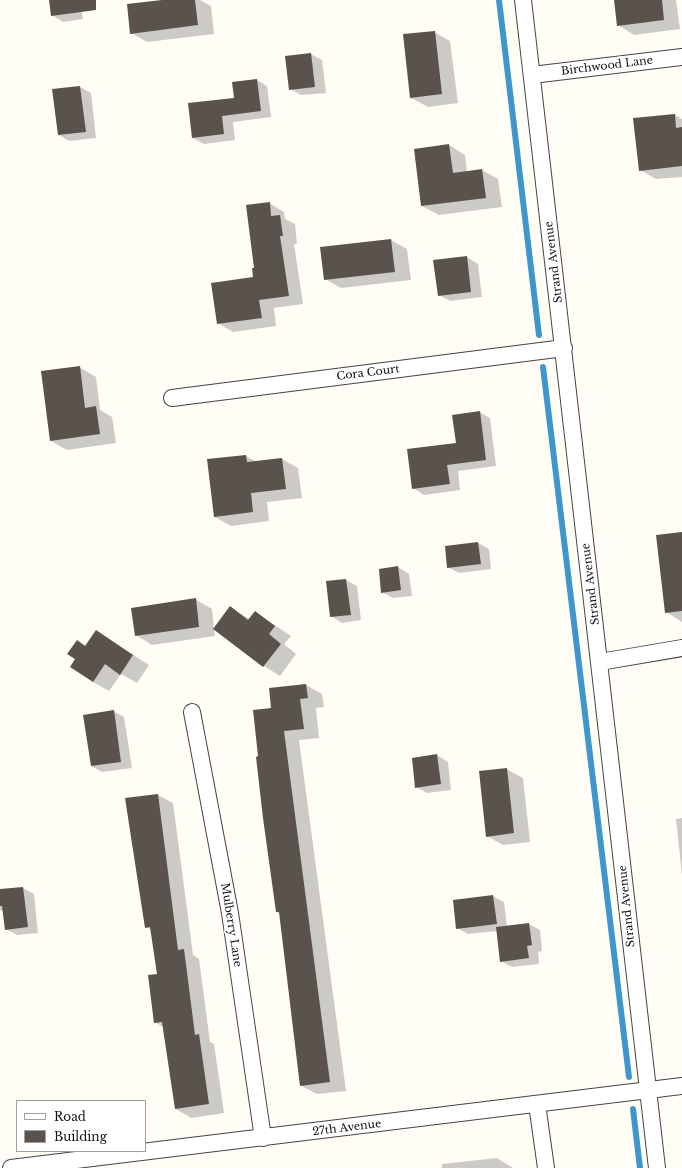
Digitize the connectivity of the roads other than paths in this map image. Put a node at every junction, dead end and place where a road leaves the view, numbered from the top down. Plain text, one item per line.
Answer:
1 (523, 0) edge
2 (682, 57) edge
3 (532, 75) junction
4 (564, 348) junction
5 (172, 398) dead end
6 (682, 648) edge
7 (600, 662) junction
8 (192, 712) dead end
9 (682, 1086) edge
10 (647, 1090) junction
11 (537, 1104) junction
12 (263, 1138) junction
13 (46, 1166) edge
14 (11, 1168) edge
15 (546, 1168) edge
16 (657, 1168) edge

1 - 3 street, Strand Avenue
2 - 3 street, Birchwood Lane
3 - 4 street, Strand Avenue
4 - 5 street, Cora Court
4 - 7 street, Strand Avenue
6 - 7 street
7 - 10 street, Strand Avenue
8 - 12 street, Mulberry Lane
9 - 10 street, 27th Avenue
10 - 11 street, 27th Avenue
10 - 16 street, Strand Avenue
11 - 12 street, 27th Avenue
11 - 15 street
12 - 13 street, 27th Avenue
13 - 14 street, 27th Avenue

